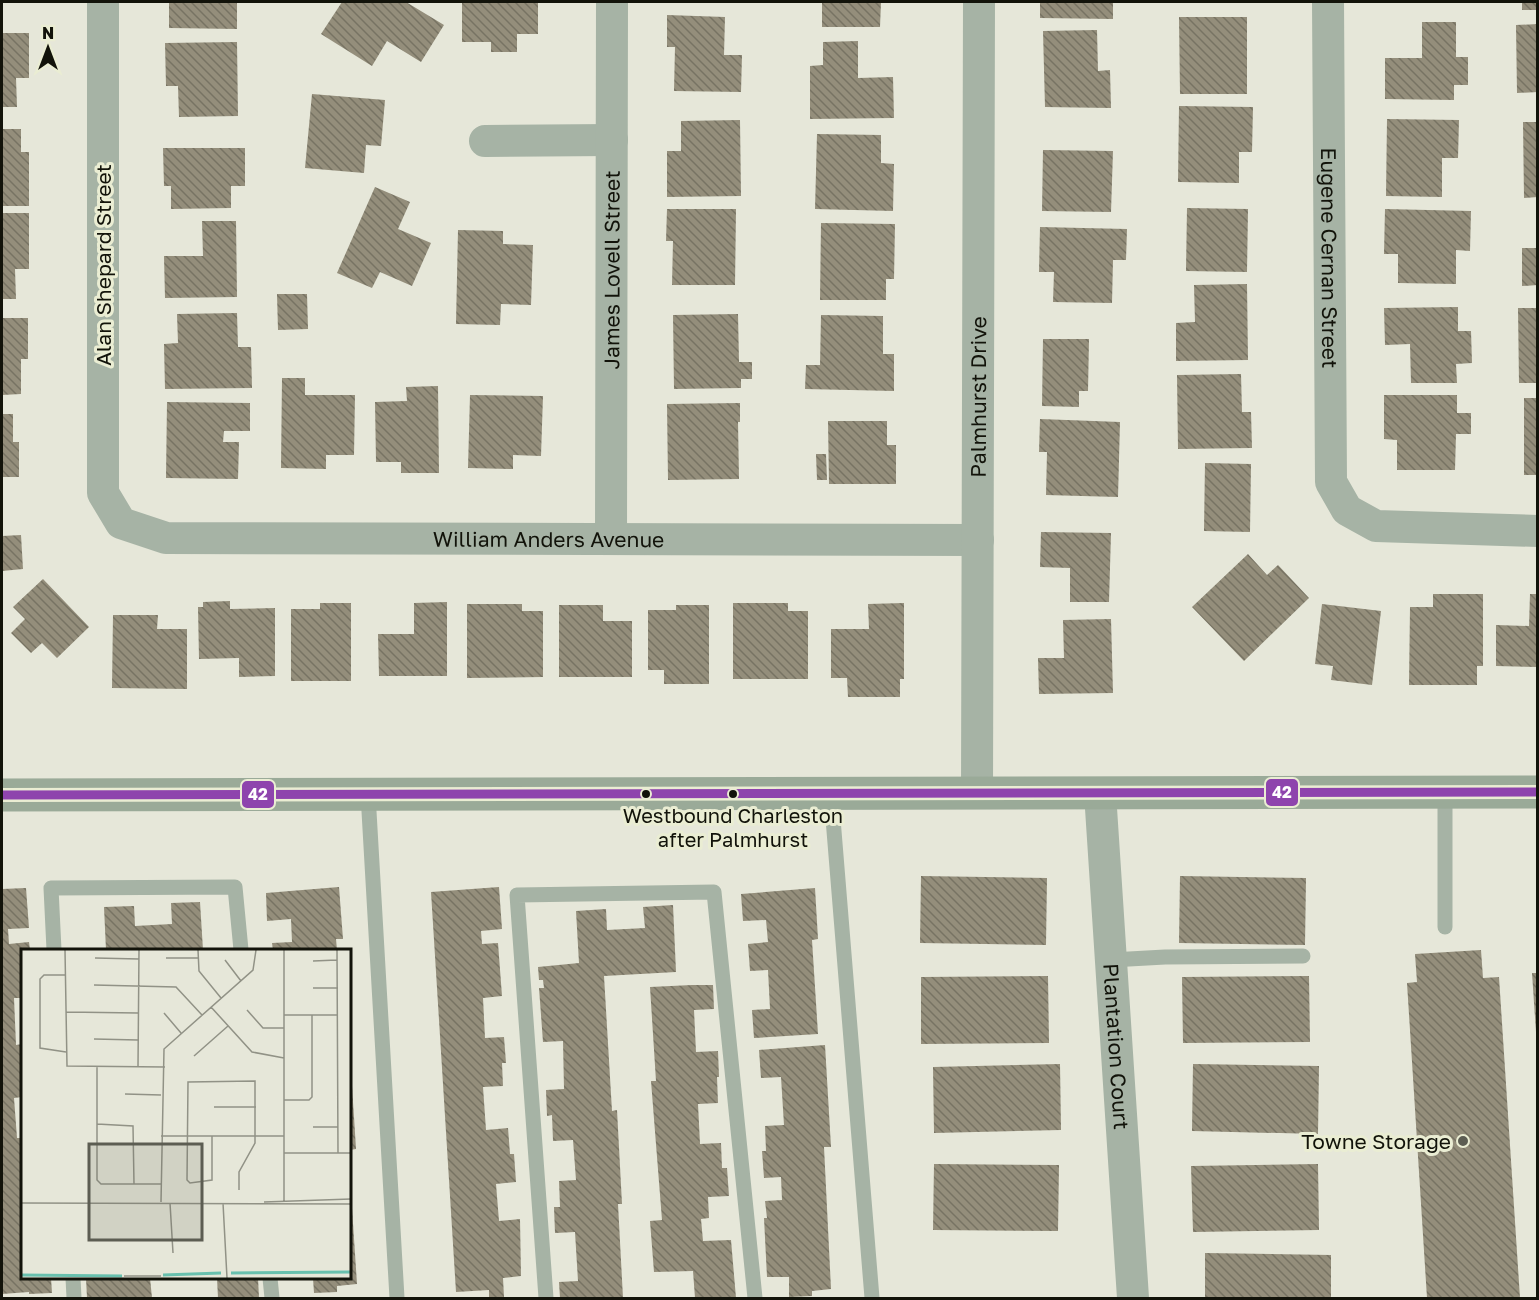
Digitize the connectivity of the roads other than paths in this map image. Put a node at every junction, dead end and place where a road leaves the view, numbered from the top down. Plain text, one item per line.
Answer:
1 (103, 2) edge
2 (612, 2) edge
3 (979, 2) edge
4 (1328, 2) edge
5 (612, 140) junction
6 (484, 141) dead end
7 (121, 523) joint
8 (1538, 531) edge
9 (611, 538) junction
10 (978, 540) junction
11 (1445, 792) junction
12 (1538, 792) edge
13 (977, 793) junction
14 (1100, 793) junction
15 (368, 794) junction
16 (831, 794) junction
17 (2, 795) edge
18 (1445, 927) dead end
19 (54, 949) edge
20 (241, 949) edge
21 (1303, 956) dead end
22 (1111, 960) junction
23 (73, 1279) edge
24 (270, 1279) edge
25 (74, 1299) edge
26 (272, 1299) edge
27 (397, 1299) edge
28 (546, 1299) edge
29 (754, 1299) edge
30 (872, 1299) edge
31 (1133, 1299) edge

1 - 7 street, Alan Shepard Street
2 - 5 street, James Lovell Street
3 - 10 street, Palmhurst Drive
4 - 8 street, Eugene Cernan Street
5 - 6 street
5 - 9 street, James Lovell Street
7 - 9 street, William Anders Avenue
9 - 10 street, William Anders Avenue
10 - 13 street, Palmhurst Drive
11 - 12 main road
11 - 14 main road
11 - 18 lane
13 - 14 main road
13 - 16 main road
14 - 22 street, Plantation Court
15 - 16 main road
15 - 17 main road
15 - 27 lane
16 - 30 lane
19 - 20 lane
21 - 22 lane
22 - 31 street, Plantation Court
23 - 25 lane
24 - 26 lane
28 - 29 lane

